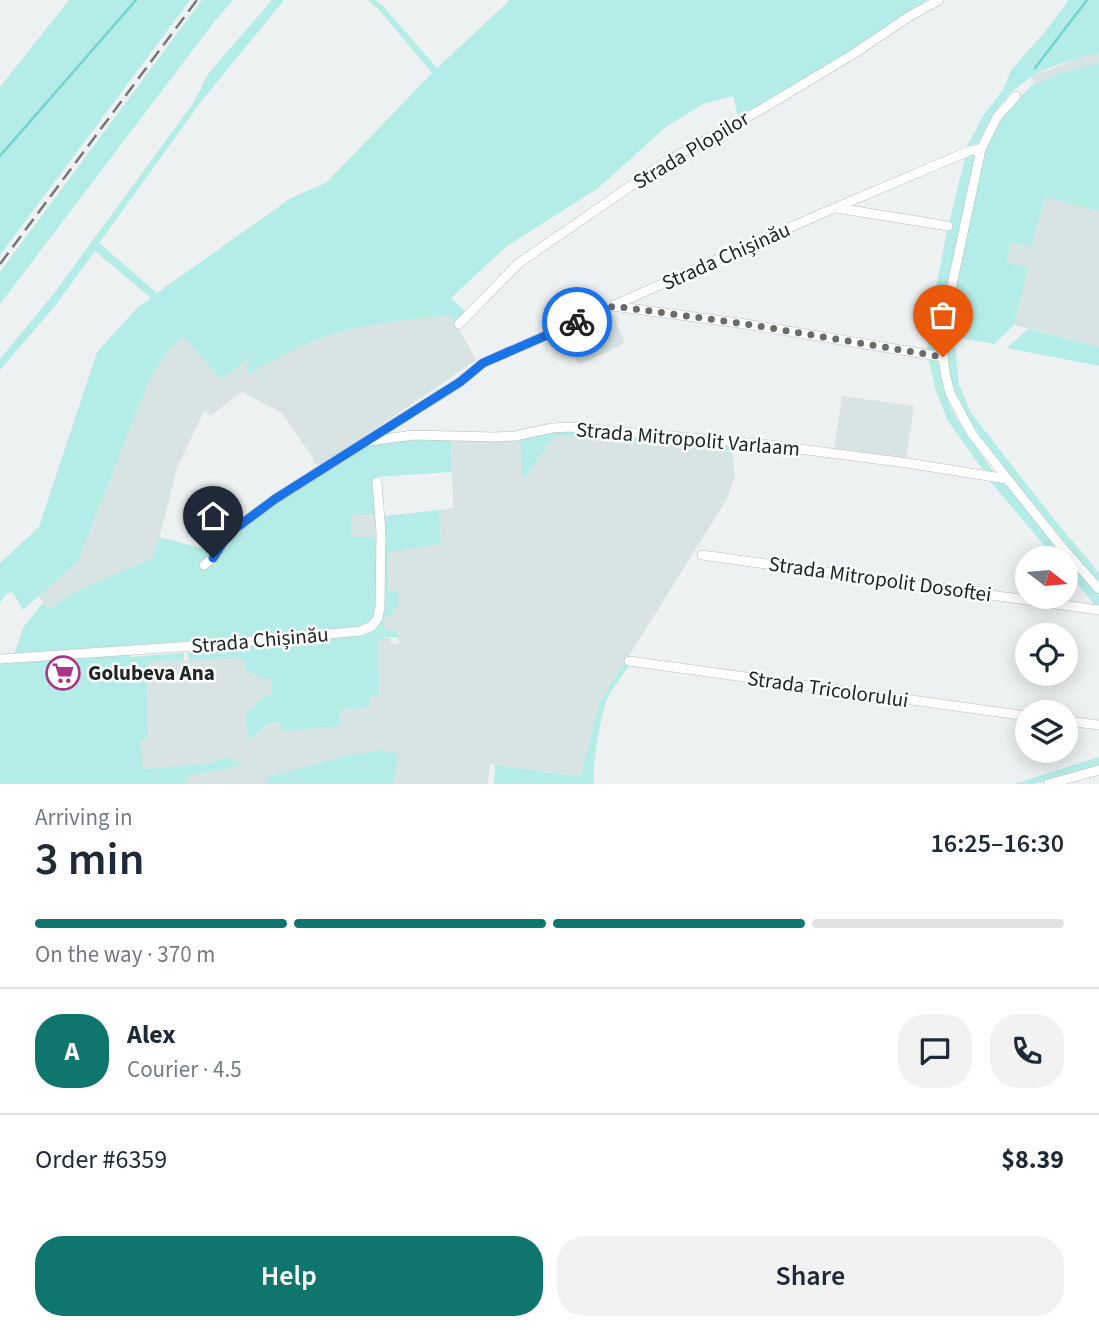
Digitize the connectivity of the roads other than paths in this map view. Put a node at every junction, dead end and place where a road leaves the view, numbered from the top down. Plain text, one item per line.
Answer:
1 (939, 0) edge
2 (1016, 96) dead end
3 (981, 149) junction
4 (835, 208) junction
5 (948, 226) dead end
6 (613, 306) junction
7 (460, 324) dead end
8 (943, 357) junction
9 (368, 442) junction
10 (1007, 479) junction
11 (377, 482) dead end
12 (702, 555) dead end
13 (204, 565) dead end
14 (1099, 589) edge
15 (1099, 610) edge
16 (0, 659) edge
17 (629, 661) dead end
18 (1015, 714) edge
19 (1078, 722) edge
20 (1099, 725) edge
21 (1099, 770) edge
22 (1048, 784) edge

1 - 7 street, Strada Plopilor
2 - 3 street
3 - 4 street, Strada Chișinău
3 - 8 street
4 - 5 street
4 - 6 street, Strada Chișinău
6 - 8 street
6 - 9 street, Strada Chișinău
8 - 10 street
9 - 10 street, Strada Mitropolit Varlaam
9 - 13 street, Strada Chișinău
10 - 14 street
11 - 16 street, Strada Chișinău
12 - 15 street, Strada Mitropolit Dosoftei
17 - 18 street, Strada Tricolorului
19 - 20 street
21 - 22 street

